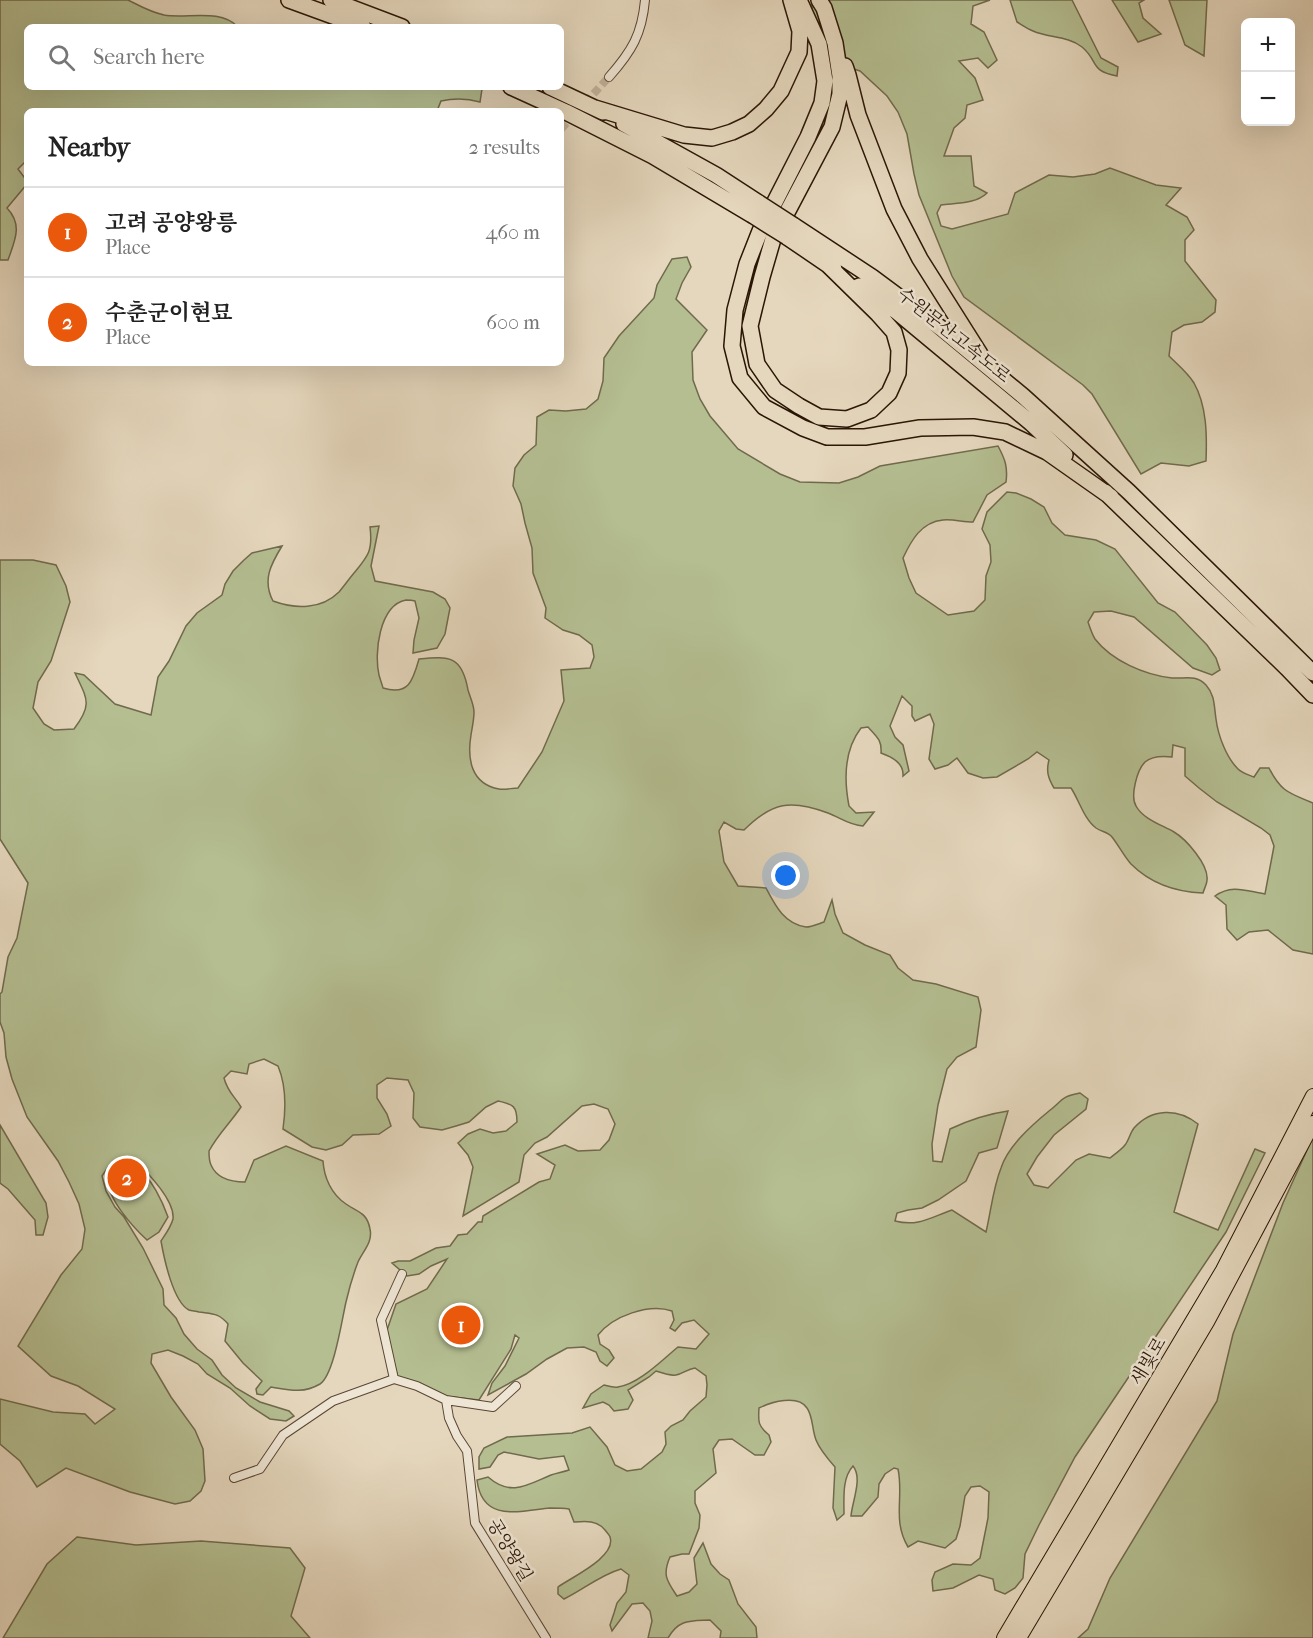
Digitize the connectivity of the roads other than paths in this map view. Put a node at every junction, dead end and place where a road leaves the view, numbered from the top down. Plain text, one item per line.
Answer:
1 (289, 0) edge
2 (331, 0) edge
3 (645, 0) edge
4 (791, 0) edge
5 (799, 0) edge
6 (819, 0) edge
7 (355, 24) edge
8 (394, 24) edge
9 (835, 43) junction
10 (609, 77) tunnel mouth
11 (518, 90) edge
12 (556, 90) edge
13 (557, 108) edge
14 (595, 108) junction
15 (564, 111) edge
16 (755, 209) junction
17 (790, 231) junction
18 (827, 264) junction
19 (986, 364) junction
20 (1111, 497) junction
21 (1313, 673) edge
22 (1313, 695) edge
23 (1313, 1096) edge
24 (1313, 1123) edge
25 (1284, 1167) junction
26 (402, 1274) dead end
27 (394, 1379) junction
28 (516, 1386) dead end
29 (446, 1400) junction
30 (234, 1478) dead end
31 (546, 1638) edge
32 (1004, 1638) edge
33 (1019, 1638) edge

1 - 7 highway
2 - 8 highway
3 - 10 street
4 - 14 highway
5 - 20 highway
6 - 9 highway
9 - 18 highway
9 - 19 highway
11 - 13 highway, 수원문산고속도로
12 - 14 highway, 수원문산고속도로
14 - 16 highway, 수원문산고속도로
15 - 16 highway, 수원문산고속도로
16 - 17 highway, 수원문산고속도로, bridge
17 - 18 highway, 수원문산고속도로
17 - 19 highway, 수원문산고속도로
18 - 20 highway, 수원문산고속도로
19 - 21 highway, 수원문산고속도로
20 - 22 highway, 수원문산고속도로
23 - 25 highway, 새빛로
24 - 25 highway, 새빛로
25 - 32 highway, 새빛로
25 - 33 highway, 새빛로
26 - 27 street
27 - 29 street
27 - 30 street
28 - 29 street
29 - 31 street, 공양왕길

